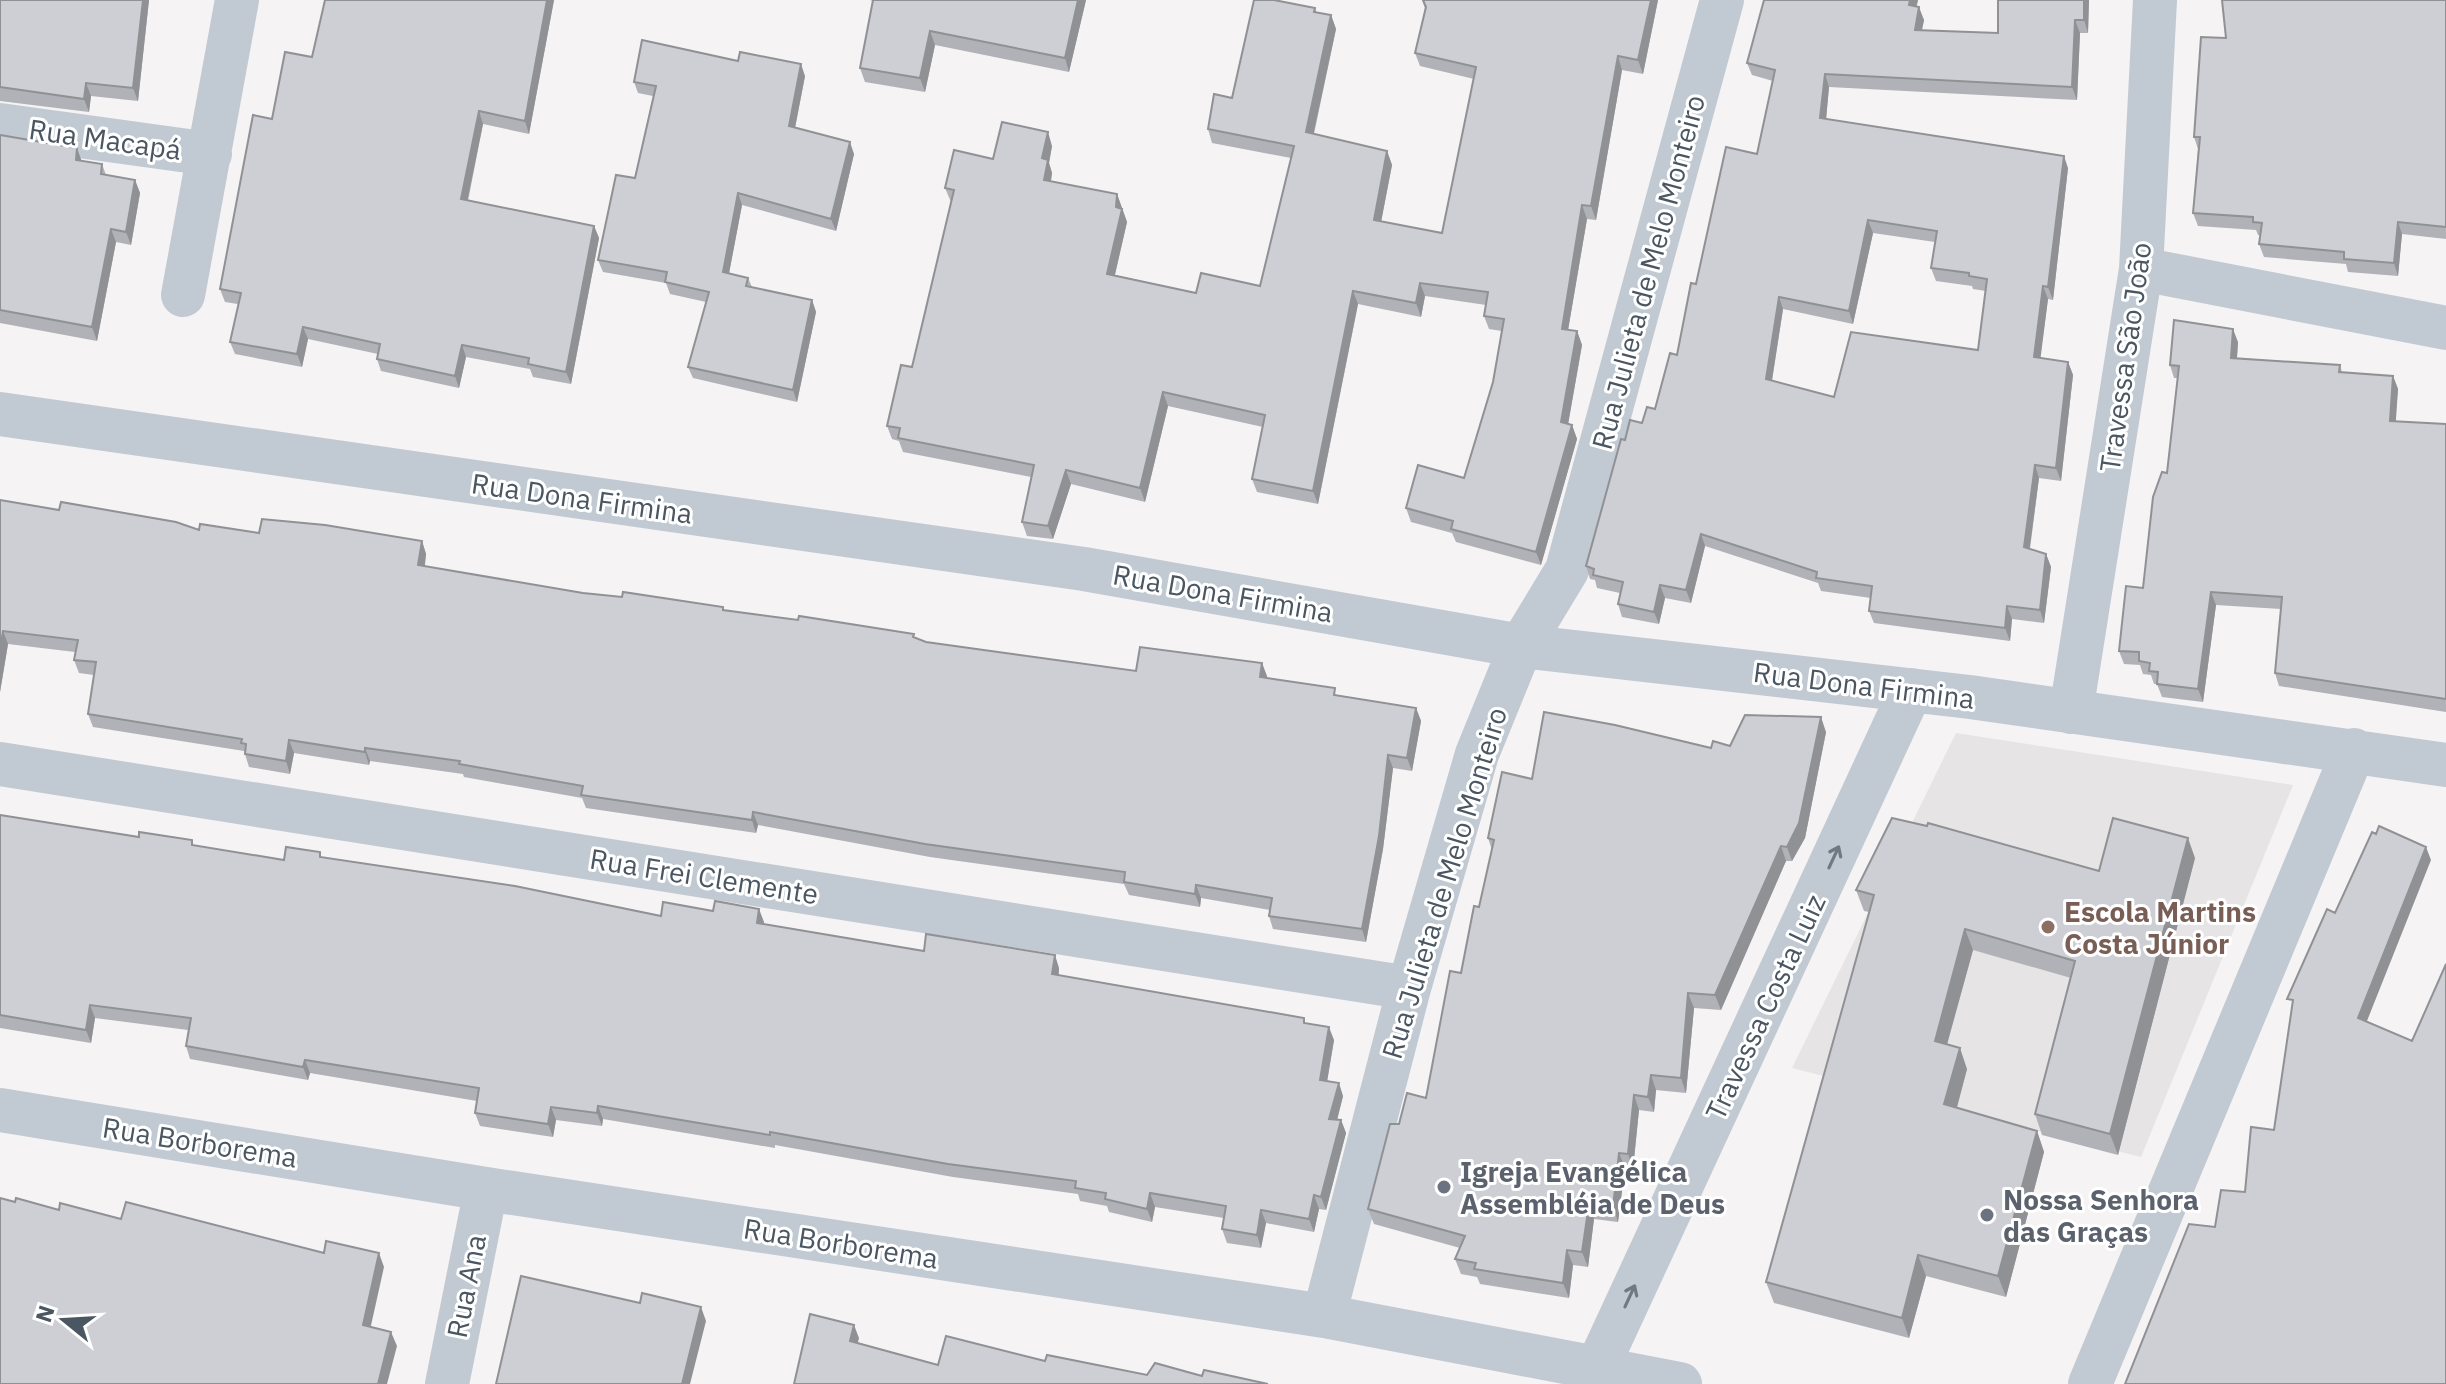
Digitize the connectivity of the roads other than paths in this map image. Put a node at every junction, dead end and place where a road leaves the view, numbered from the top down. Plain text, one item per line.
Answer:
1 (237, 0) edge
2 (1722, 0) edge
3 (2155, 0) edge
4 (0, 125) edge
5 (210, 154) junction
6 (2141, 269) junction
7 (183, 295) dead end
8 (2446, 328) edge
9 (0, 414) edge
10 (1521, 646) junction
11 (1911, 690) junction
12 (2071, 712) junction
13 (2354, 750) junction
14 (0, 764) edge
15 (2446, 765) edge
16 (1409, 988) junction
17 (0, 1110) edge
18 (486, 1189) junction
19 (1324, 1316) junction
20 (1598, 1366) junction
21 (447, 1384) edge
22 (1680, 1384) edge
23 (2090, 1384) edge

1 - 5 street
2 - 10 street, Rua Julieta de Melo Monteiro
3 - 6 street, Travessa São João
4 - 5 street, Rua Macapá
5 - 7 street
6 - 8 street
6 - 12 street, Travessa São João
9 - 10 street, Rua Dona Firmina
10 - 11 street, Rua Dona Firmina
10 - 16 street, Rua Julieta de Melo Monteiro
11 - 12 street, Rua Dona Firmina
20 -> 11 street, Travessa Costa Luiz
12 - 13 street, Rua Dona Firmina
13 - 15 street, Rua Dona Firmina
13 - 23 street
14 - 16 street, Rua Frei Clemente
16 - 19 street, Rua Julieta de Melo Monteiro
17 - 18 street, Rua Borborema
18 - 19 street, Rua Borborema
18 - 21 street, Rua Ana
19 - 20 street, Rua Borborema
20 - 22 street, Rua Borborema

